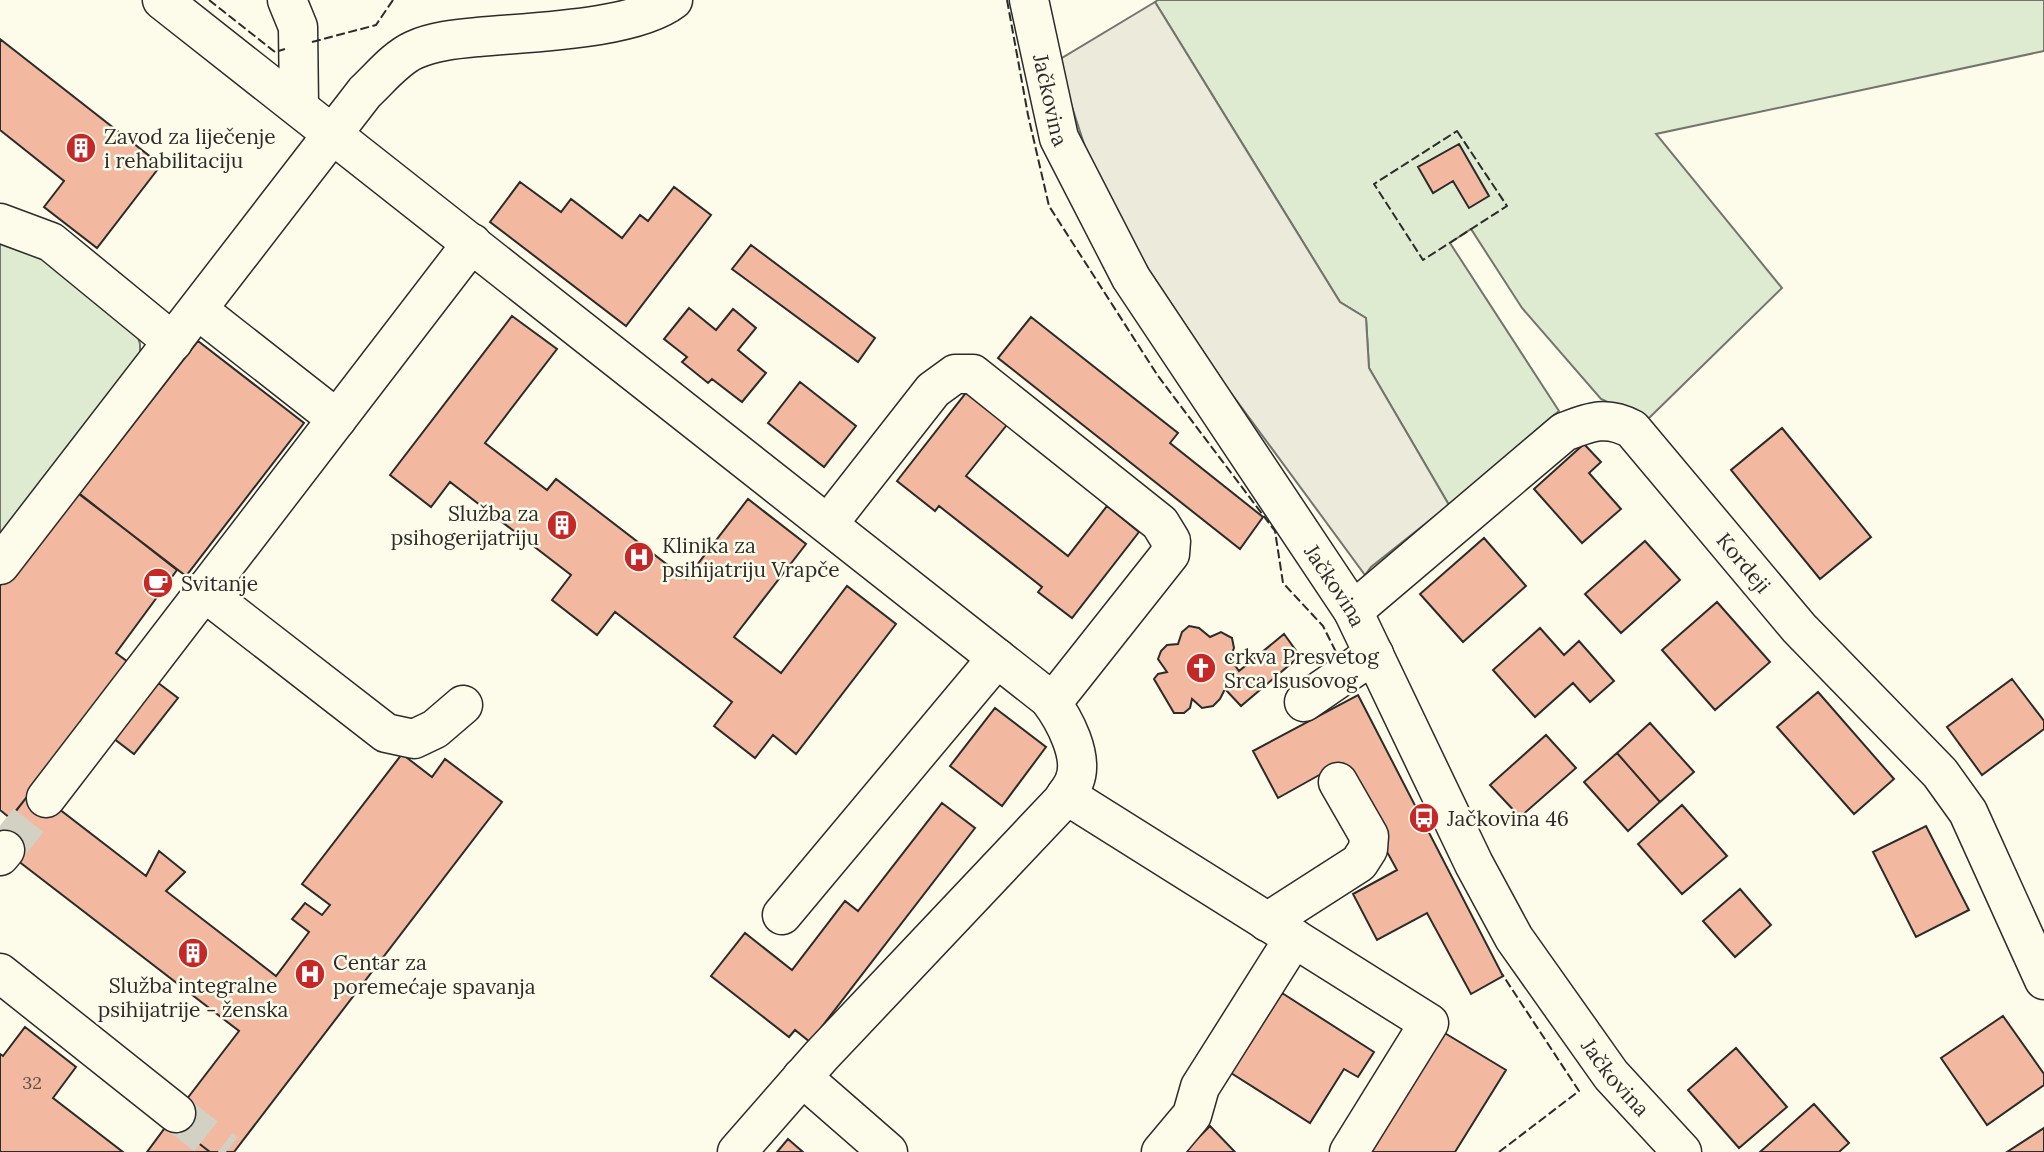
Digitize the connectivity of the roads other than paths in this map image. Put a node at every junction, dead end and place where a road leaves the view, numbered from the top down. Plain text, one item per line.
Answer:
1 (162, 0) edge
2 (287, 0) edge
3 (673, 0) edge
4 (1029, 0) edge
5 (299, 106) junction
6 (333, 133) junction
7 (0, 223) edge
8 (472, 243) junction
9 (198, 310) junction
10 (173, 342) junction
11 (337, 419) junction
12 (828, 524) junction
13 (0, 565) edge
14 (204, 591) junction
15 (1353, 611) junction
16 (1374, 654) junction
17 (997, 658) junction
18 (1304, 702) dead end
19 (1052, 703) junction
20 (463, 705) dead end
21 (1338, 782) dead end
22 (1066, 795) junction
23 (46, 798) tunnel mouth
24 (782, 915) dead end
25 (1280, 930) junction
26 (0, 973) edge
27 (2044, 980) edge
28 (802, 1077) junction
29 (176, 1113) tunnel mouth
30 (1668, 1148) edge
31 (737, 1152) edge
32 (888, 1152) edge
33 (1161, 1152) edge
34 (1349, 1152) edge

1 - 5 street
2 - 5 street
3 - 6 street
4 - 15 street, Jačkovina
5 - 6 street
6 - 8 street
6 - 9 street
7 - 10 street
8 - 11 street
8 - 12 street
9 - 10 street
9 - 11 street
10 - 13 street
11 - 14 street
12 - 17 street
12 - 19 street
14 - 20 street
14 - 23 street
15 - 16 street, Jačkovina
15 - 27 street, Kordeji
16 - 18 street
16 - 30 street, Jačkovina
17 - 19 street
17 - 24 street
19 - 22 street
21 - 25 street
22 - 25 street
22 - 28 street
25 - 33 street
25 - 34 street
26 - 29 street
28 - 31 street
28 - 32 street

